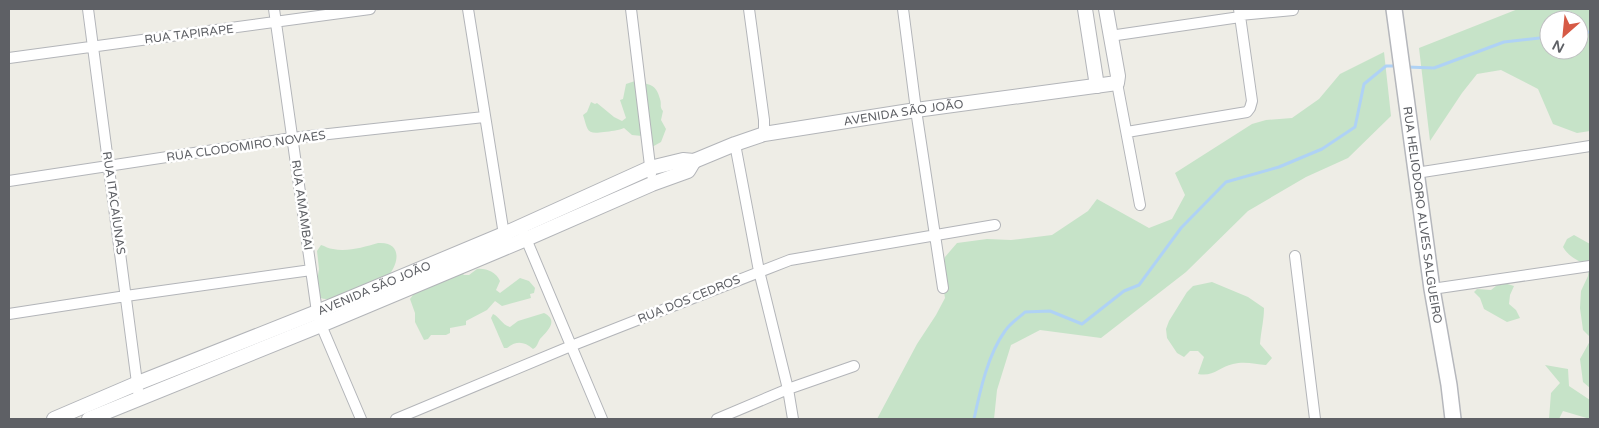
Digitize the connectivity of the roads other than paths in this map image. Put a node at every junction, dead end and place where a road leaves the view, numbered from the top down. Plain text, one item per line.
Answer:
1 (88, 9) edge
2 (274, 9) edge
3 (370, 9) edge
4 (468, 9) edge
5 (631, 9) edge
6 (750, 9) edge
7 (903, 9) edge
8 (1085, 9) edge
9 (1106, 9) edge
10 (1394, 9) edge
11 (1293, 10) dead end
12 (1240, 13) edge
13 (276, 23) junction
14 (1110, 36) junction
15 (93, 46) junction
16 (9, 58) edge
17 (1117, 83) junction
18 (1097, 86) junction
19 (916, 110) junction
20 (484, 117) junction
21 (1127, 132) junction
22 (764, 134) junction
23 (292, 138) junction
24 (736, 144) junction
25 (1590, 146) edge
26 (694, 161) junction
27 (109, 166) junction
28 (650, 168) junction
29 (1416, 173) junction
30 (9, 181) edge
31 (652, 184) junction
32 (1140, 205) dead end
33 (995, 225) dead end
34 (523, 233) junction
35 (934, 235) junction
36 (505, 240) junction
37 (1295, 256) dead end
38 (1590, 266) edge
39 (311, 270) junction
40 (759, 271) junction
41 (943, 288) dead end
42 (1432, 290) junction
43 (126, 296) junction
44 (9, 314) edge
45 (319, 318) junction
46 (570, 346) junction
47 (229, 354) junction
48 (854, 366) dead end
49 (138, 383) junction
50 (788, 389) junction
51 (139, 398) junction
52 (54, 419) edge
53 (89, 419) edge
54 (361, 419) edge
55 (396, 419) edge
56 (602, 419) edge
57 (717, 419) edge
58 (793, 419) edge
59 (1315, 419) edge
60 (1453, 419) edge

1 - 15 street, RUA ITACAÍUNAS
2 - 13 street, RUA AMAMBAI
3 - 13 street, RUA TAPIRAPE
4 - 20 street
5 - 28 street
6 - 22 street
7 - 19 street
8 - 18 street
9 - 14 street
10 - 29 main road, RUA HELIODORO ALVES SALGUEIRO
11 - 12 street
12 - 14 street
12 - 21 street
13 - 15 street, RUA TAPIRAPE
13 - 23 street, RUA AMAMBAI
14 - 17 street
15 - 16 street, RUA TAPIRAPE
15 - 27 street, RUA ITACAÍUNAS
17 - 18 street, AVENIDA SÃO JOÃO
17 - 21 street
18 - 19 street, AVENIDA SÃO JOÃO
19 - 22 street, AVENIDA SÃO JOÃO
19 - 35 street
20 - 23 street, RUA CLODOMIRO NOVAES
20 - 36 street
21 - 32 street
22 - 24 street, AVENIDA SÃO JOÃO
23 - 27 street, RUA CLODOMIRO NOVAES
23 - 39 street, RUA AMAMBAI
24 - 26 street, AVENIDA SÃO JOÃO
24 - 40 street
25 - 29 street
26 - 28 street, AVENIDA SÃO JOÃO
26 - 31 street, AVENIDA SÃO JOÃO
27 - 30 street, RUA CLODOMIRO NOVAES
27 - 43 street, RUA ITACAÍUNAS
28 - 31 street
28 - 34 street, AVENIDA SÃO JOÃO
29 - 42 main road, RUA HELIODORO ALVES SALGUEIRO
31 - 34 street, AVENIDA SÃO JOÃO
33 - 35 street, RUA DOS CEDROS
34 - 36 street, AVENIDA SÃO JOÃO
34 - 46 street
35 - 40 street, RUA DOS CEDROS
35 - 41 street
36 - 45 street, AVENIDA SÃO JOÃO
37 - 59 street
38 - 42 street
39 - 43 street
39 - 45 street, RUA AMAMBAI
40 - 46 street, RUA DOS CEDROS
40 - 50 street
42 - 60 main road, RUA HELIODORO ALVES SALGUEIRO
43 - 44 street
43 - 49 street, RUA ITACAÍUNAS
45 - 47 street, AVENIDA SÃO JOÃO
45 - 54 street, RUA AMAMBAI
46 - 55 street, RUA DOS CEDROS
46 - 56 street
47 - 49 street, AVENIDA SÃO JOÃO
47 - 51 street, AVENIDA SÃO JOÃO
48 - 50 street
49 - 51 street, RUA ITACAÍUNAS
49 - 52 street, AVENIDA SÃO JOÃO
50 - 57 street
50 - 58 street
51 - 53 street, AVENIDA SÃO JOÃO

